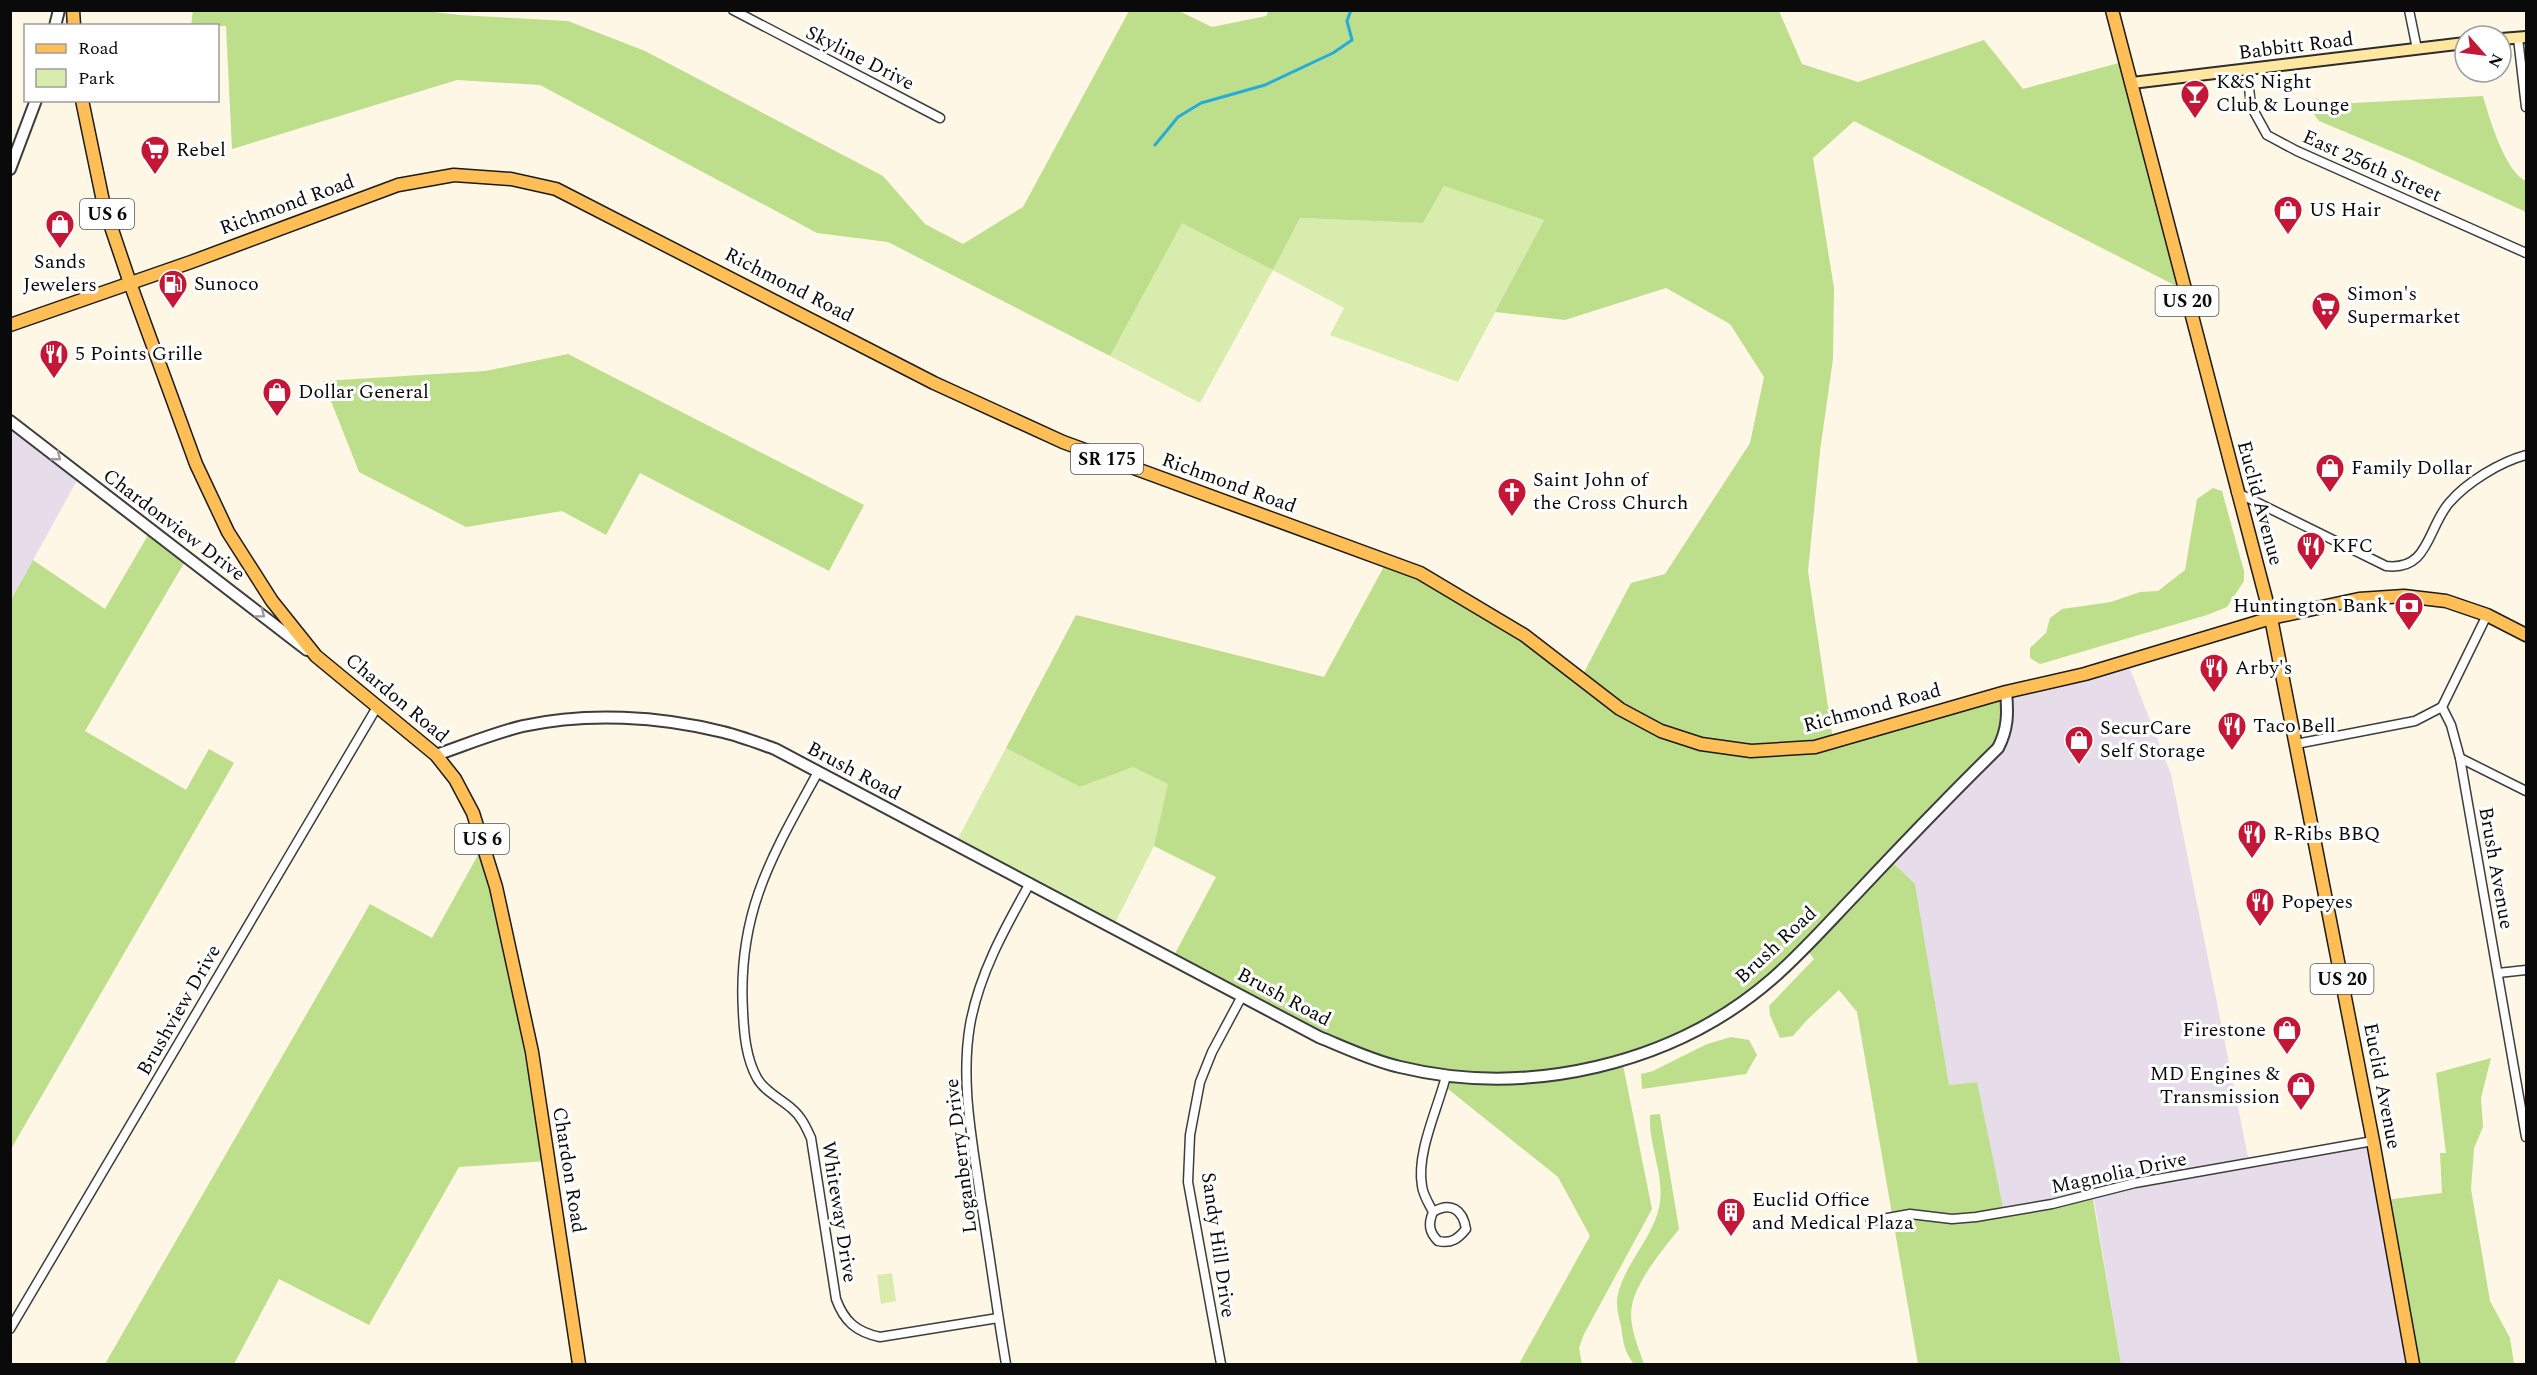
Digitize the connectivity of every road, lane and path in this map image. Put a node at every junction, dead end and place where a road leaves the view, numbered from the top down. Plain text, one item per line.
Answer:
1 (733, 10) edge
2 (2112, 10) edge
3 (2409, 10) edge
4 (2522, 37) edge
5 (2453, 44) edge
6 (2417, 49) junction
7 (2247, 70) junction
8 (2132, 83) junction
9 (35, 102) edge
10 (82, 102) edge
11 (2526, 107) edge
12 (940, 118) dead end
13 (10, 169) edge
14 (2526, 253) edge
15 (130, 283) junction
16 (10, 325) edge
17 (10, 421) edge
18 (2526, 455) edge
19 (2236, 492) junction
20 (2487, 615) junction
21 (2271, 618) junction
22 (2526, 634) edge
23 (316, 656) junction
24 (2006, 692) junction
25 (377, 706) junction
26 (2442, 707) junction
27 (2296, 744) junction
28 (436, 755) junction
29 (2460, 758) junction
30 (818, 772) junction
31 (2526, 791) edge
32 (1030, 883) junction
33 (2526, 970) edge
34 (2498, 973) junction
35 (1242, 996) junction
36 (1446, 1076) junction
37 (2526, 1137) edge
38 (2373, 1141) junction
39 (1433, 1212) junction
40 (1871, 1221) dead end
41 (998, 1318) junction
42 (10, 1329) edge
43 (579, 1365) edge
44 (1006, 1365) edge
45 (1221, 1365) edge
46 (2413, 1365) edge

1 - 12 street, Skyline Drive
2 - 8 main road, Euclid Avenue / US 20
3 - 6 street
4 - 11 street
5 - 6 main road, Babbitt Road
6 - 7 main road, Babbitt Road
7 - 8 main road, Babbitt Road
7 - 14 street, East 256th Street
8 - 19 main road, Euclid Avenue / US 20
9 - 13 street
10 - 15 main road, Chardon Road / US 6
15 - 16 main road, Richmond Road / SR 175
15 - 23 main road, Chardon Road / US 6
15 - 24 main road, Richmond Road / SR 175
17 -> 23 street, Chardonview Drive
18 - 19 street
19 - 21 main road, Euclid Avenue / US 20
20 - 21 main road, SR 175
20 - 22 main road, SR 175
20 - 26 street
21 - 24 main road, Richmond Road / SR 175
21 - 27 main road, Euclid Avenue / US 20
23 - 25 main road, Chardon Road / US 6
24 - 36 street, Brush Road
25 - 28 main road, Chardon Road / US 6
25 - 42 street, Brushview Drive
26 - 27 street
26 - 29 street, Brush Avenue
27 - 38 main road, Euclid Avenue / US 20
28 - 30 street, Brush Road
28 - 43 main road, Chardon Road / US 6
29 - 31 street
29 - 34 street, Brush Avenue
30 - 32 street, Brush Road
30 - 41 street, Whiteway Drive
32 - 35 street, Brush Road
32 - 41 street, Loganberry Drive
33 - 34 street
34 - 37 street, Brush Avenue
35 - 36 street, Brush Road
35 - 45 street, Sandy Hill Drive
36 - 39 street
38 - 40 street, Magnolia Drive
38 - 46 main road, Euclid Avenue / US 20
39 - 39 street
41 - 44 street, Loganberry Drive

